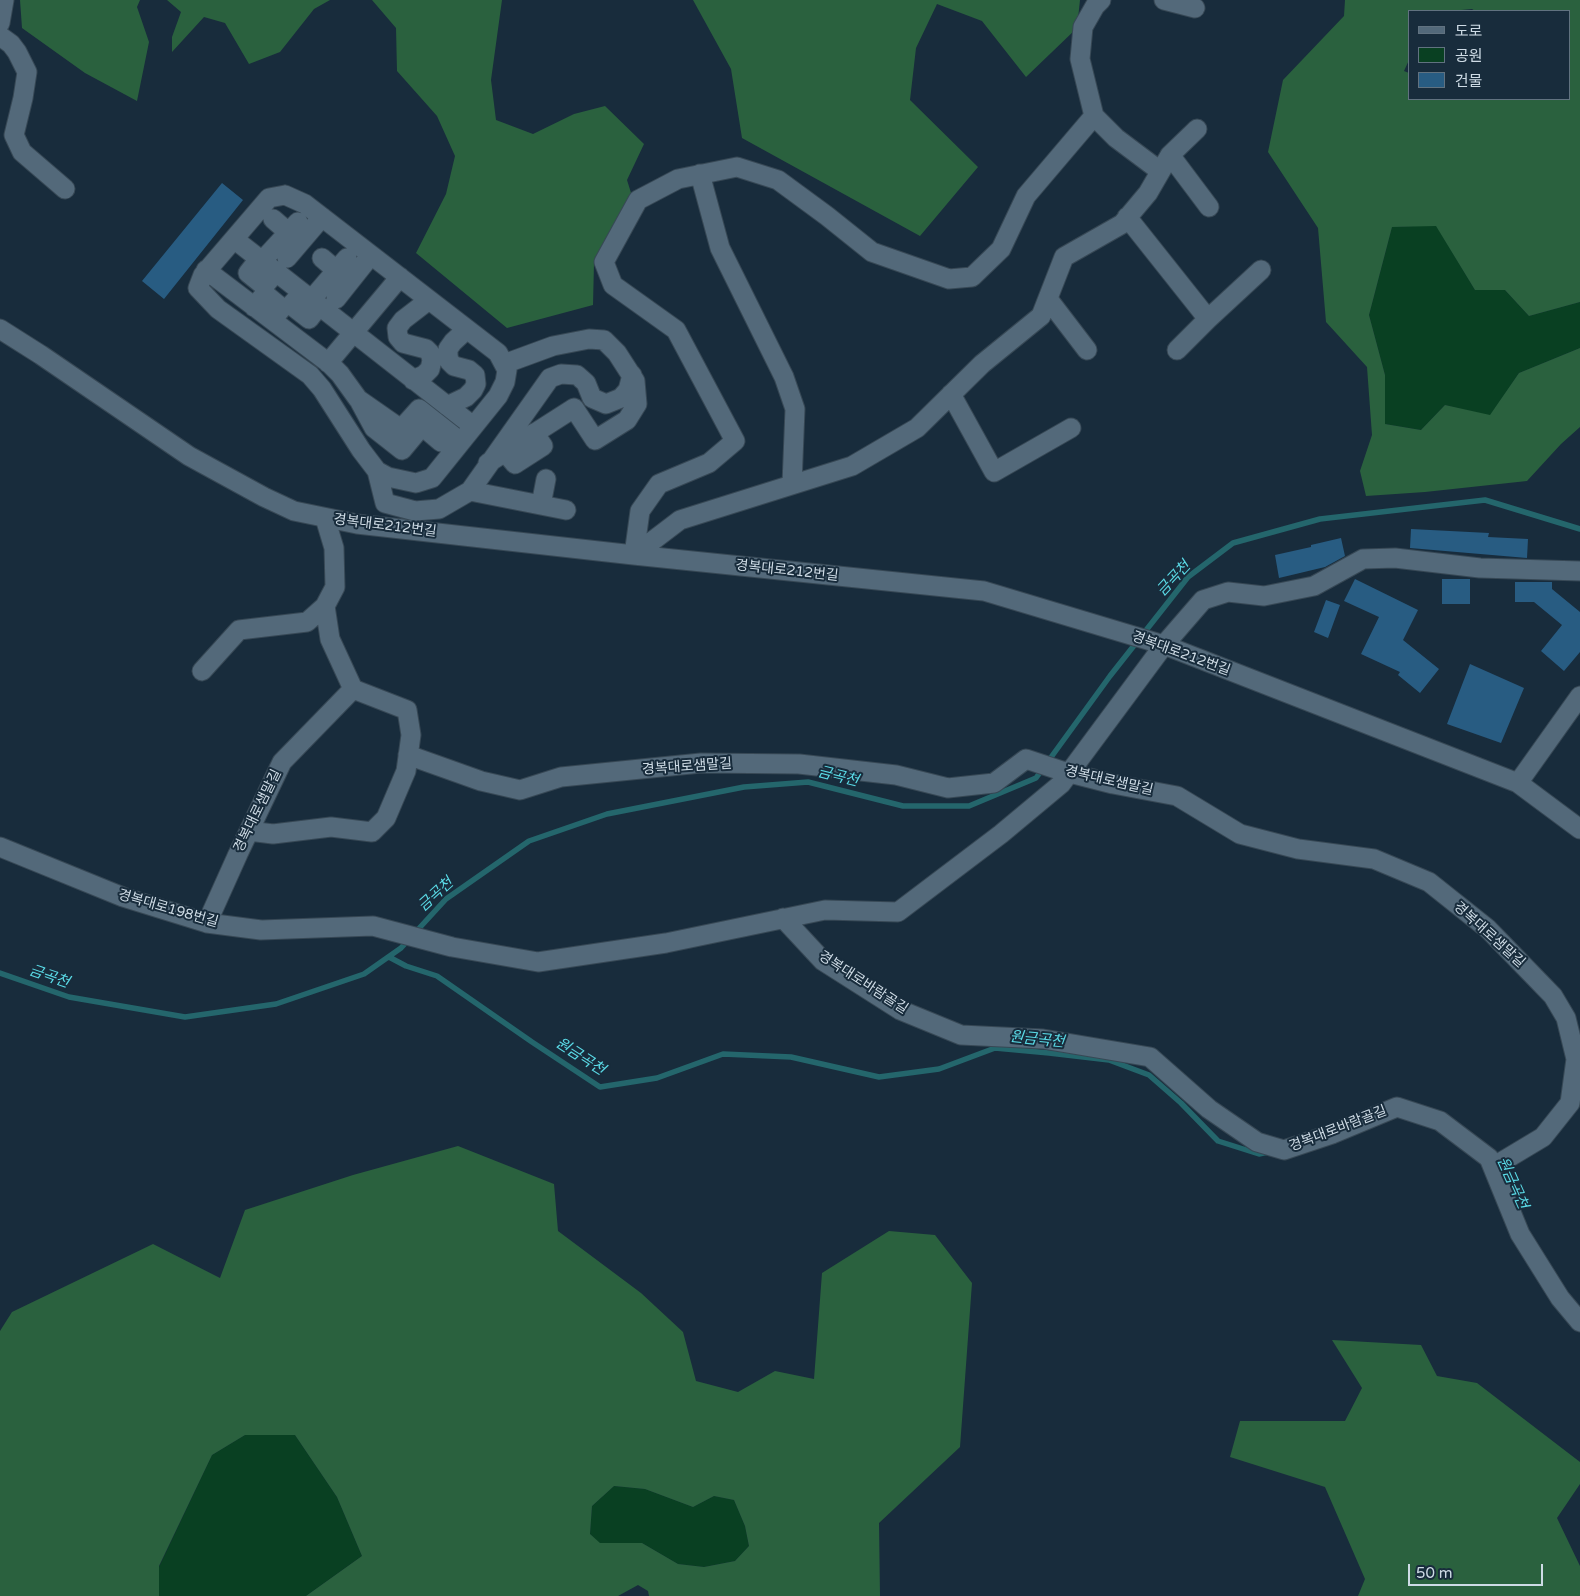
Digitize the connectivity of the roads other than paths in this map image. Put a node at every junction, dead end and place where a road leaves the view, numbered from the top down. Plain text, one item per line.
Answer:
1 (4, 0) edge
2 (1101, 0) edge
3 (1164, 0) edge
4 (1195, 8) dead end
5 (0, 23) edge
6 (0, 36) edge
7 (1094, 116) junction
8 (1197, 129) dead end
9 (1170, 155) junction
10 (1160, 171) junction
11 (700, 174) junction
12 (65, 189) dead end
13 (1209, 207) dead end
14 (322, 217) junction
15 (1127, 217) junction
16 (273, 219) dead end
17 (234, 239) junction
18 (371, 255) junction
19 (308, 262) junction
20 (206, 270) junction
21 (1261, 270) dead end
22 (400, 277) junction
23 (1048, 299) junction
24 (311, 300) junction
25 (430, 300) junction
26 (1208, 319) junction
27 (468, 329) junction
28 (0, 330) edge
29 (353, 333) junction
30 (1087, 350) dead end
31 (1177, 350) dead end
32 (328, 363) junction
33 (504, 364) junction
34 (632, 375) junction
35 (413, 380) junction
36 (951, 394) junction
37 (447, 406) junction
38 (473, 426) junction
39 (1071, 428) dead end
40 (457, 447) junction
41 (488, 462) junction
42 (377, 472) junction
43 (546, 479) dead end
44 (792, 484) junction
45 (470, 491) junction
46 (395, 505) junction
47 (541, 505) junction
48 (566, 510) dead end
49 (325, 518) junction
50 (387, 527) junction
51 (634, 555) junction
52 (1580, 571) edge
53 (325, 606) junction
54 (1164, 645) junction
55 (202, 671) dead end
56 (353, 688) junction
57 (1580, 696) edge
58 (408, 755) junction
59 (1066, 772) junction
60 (1518, 783) junction
61 (1580, 829) edge
62 (249, 830) junction
63 (0, 847) edge
64 (783, 918) junction
65 (207, 923) junction
66 (1493, 1167) junction
67 (1580, 1322) edge

1 - 5 street
2 - 7 street
3 - 4 street
6 - 12 street
7 - 10 street
7 - 11 street
8 - 9 street
9 - 10 street
9 - 13 street
10 - 15 street
11 - 44 street
11 - 51 street
14 - 17 street
14 - 18 street
14 - 19 street
15 - 23 street
15 - 26 street
16 - 19 street
17 - 19 street
17 - 20 street
18 - 19 street
18 - 22 street
19 - 24 street
19 - 24 street
20 - 32 street
20 - 42 street
21 - 26 street
22 - 25 street
22 - 29 street
23 - 30 street
23 - 36 street
24 - 29 street
25 - 27 street
25 - 35 street
26 - 31 street
27 - 33 street
27 - 37 street
28 - 49 street, 경복대로212번길
29 - 32 street
29 - 35 street
32 - 40 street
33 - 34 street
33 - 38 street
34 - 41 street
34 - 41 street
35 - 37 street
36 - 39 street
36 - 44 street
37 - 38 street
38 - 40 street
40 - 42 street
41 - 45 street
42 - 46 street
43 - 47 street
44 - 51 street
45 - 46 street
45 - 47 street
46 - 50 street
47 - 48 street
49 - 50 street, 경복대로212번길
49 - 53 street
50 - 51 street, 경복대로212번길
51 - 54 street, 경복대로212번길
52 - 54 street, 경복대로198번길
53 - 55 street
53 - 56 street
54 - 59 street, 경복대로198번길
54 - 60 street, 경복대로212번길
56 - 58 street
56 - 62 street, 경복대로샘말길
57 - 60 street
58 - 59 street, 경복대로샘말길
58 - 62 street
59 - 64 street, 경복대로198번길
59 - 66 street, 경복대로샘말길
60 - 61 street, 경복대로212번길
62 - 65 street, 경복대로샘말길
63 - 65 street, 경복대로198번길
64 - 65 street, 경복대로198번길
64 - 66 street, 경복대로바람골길
66 - 67 street, 경복대로바람골길

